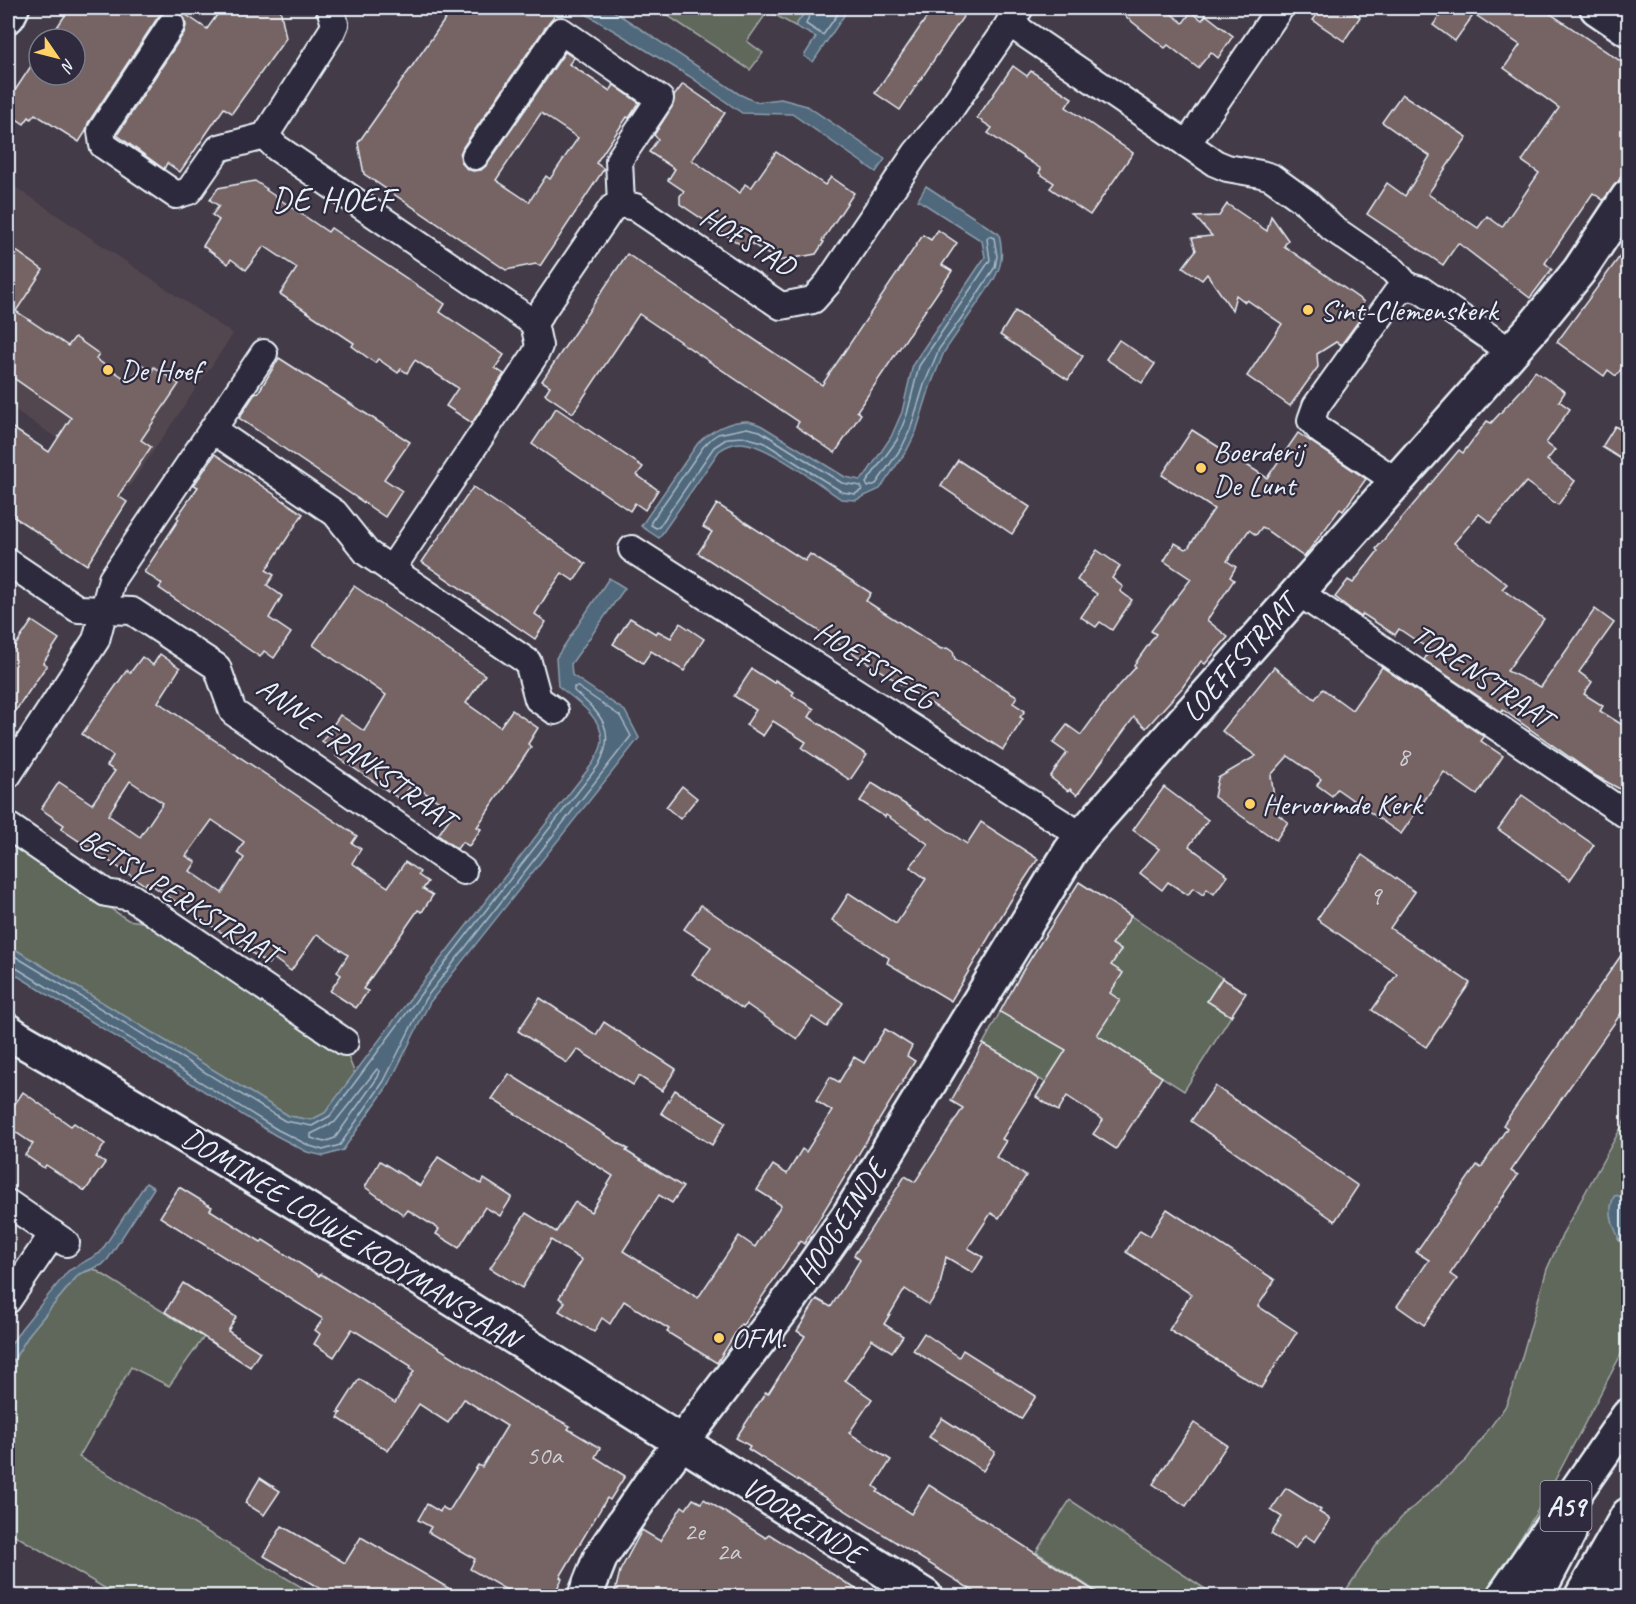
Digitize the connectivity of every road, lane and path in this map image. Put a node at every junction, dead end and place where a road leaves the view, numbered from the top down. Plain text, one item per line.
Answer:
1 (330, 8) edge
2 (1279, 8) edge
3 (1597, 8) edge
4 (1014, 15) edge
5 (171, 25) dead end
6 (1629, 29) edge
7 (265, 136) junction
8 (1187, 144) junction
9 (475, 156) dead end
10 (1629, 197) edge
11 (621, 204) junction
12 (1407, 286) junction
13 (534, 323) junction
14 (1511, 352) junction
15 (264, 353) dead end
16 (213, 430) junction
17 (1396, 481) junction
18 (632, 549) dead end
19 (8, 562) edge
20 (391, 570) junction
21 (1298, 592) junction
22 (103, 610) junction
23 (555, 711) dead end
24 (8, 775) edge
25 (1629, 816) edge
26 (8, 826) edge
27 (1082, 836) junction
28 (463, 871) dead end
29 (11, 1034) edge
30 (345, 1042) dead end
31 (8, 1203) edge
32 (8, 1300) edge
33 (1629, 1418) edge
34 (682, 1443) junction
35 (1629, 1515) edge
36 (1629, 1537) edge
37 (585, 1596) edge
38 (925, 1596) edge
39 (1504, 1596) edge
40 (1536, 1596) edge
41 (1582, 1596) edge
42 (1620, 1596) edge

1 - 7 street
2 - 8 street
3 - 6 main road
4 - 8 street
4 - 11 street, HOFSTAD
5 - 7 street
7 - 13 street
8 - 12 street
9 - 11 street
10 - 14 main road, LOEFFSTRAAT
11 - 13 street
12 - 14 street
12 - 17 street
13 - 20 street
14 - 17 main road, LOEFFSTRAAT
15 - 16 street
16 - 20 street
16 - 22 street
17 - 21 main road, LOEFFSTRAAT
18 - 27 street, HOEFSTEEG
19 - 22 street, ANNE FRANKSTRAAT
20 - 23 street
21 - 25 street, TORENSTRAAT
21 - 27 main road, LOEFFSTRAAT
22 - 24 street
22 - 28 street, ANNE FRANKSTRAAT
26 - 30 street, BETSY PERKSTRAAT
27 - 34 main road, HOOGEINDE
29 - 34 main road, DOMINEE LOUWE KOOYMANSLAAN
31 - 32 street
33 - 39 main road, A59
33 - 40 main road, A59
34 - 37 main road, HOOGEINDE
34 - 38 main road, VOOREINDE
35 - 41 main road, A59
36 - 42 main road, A59

